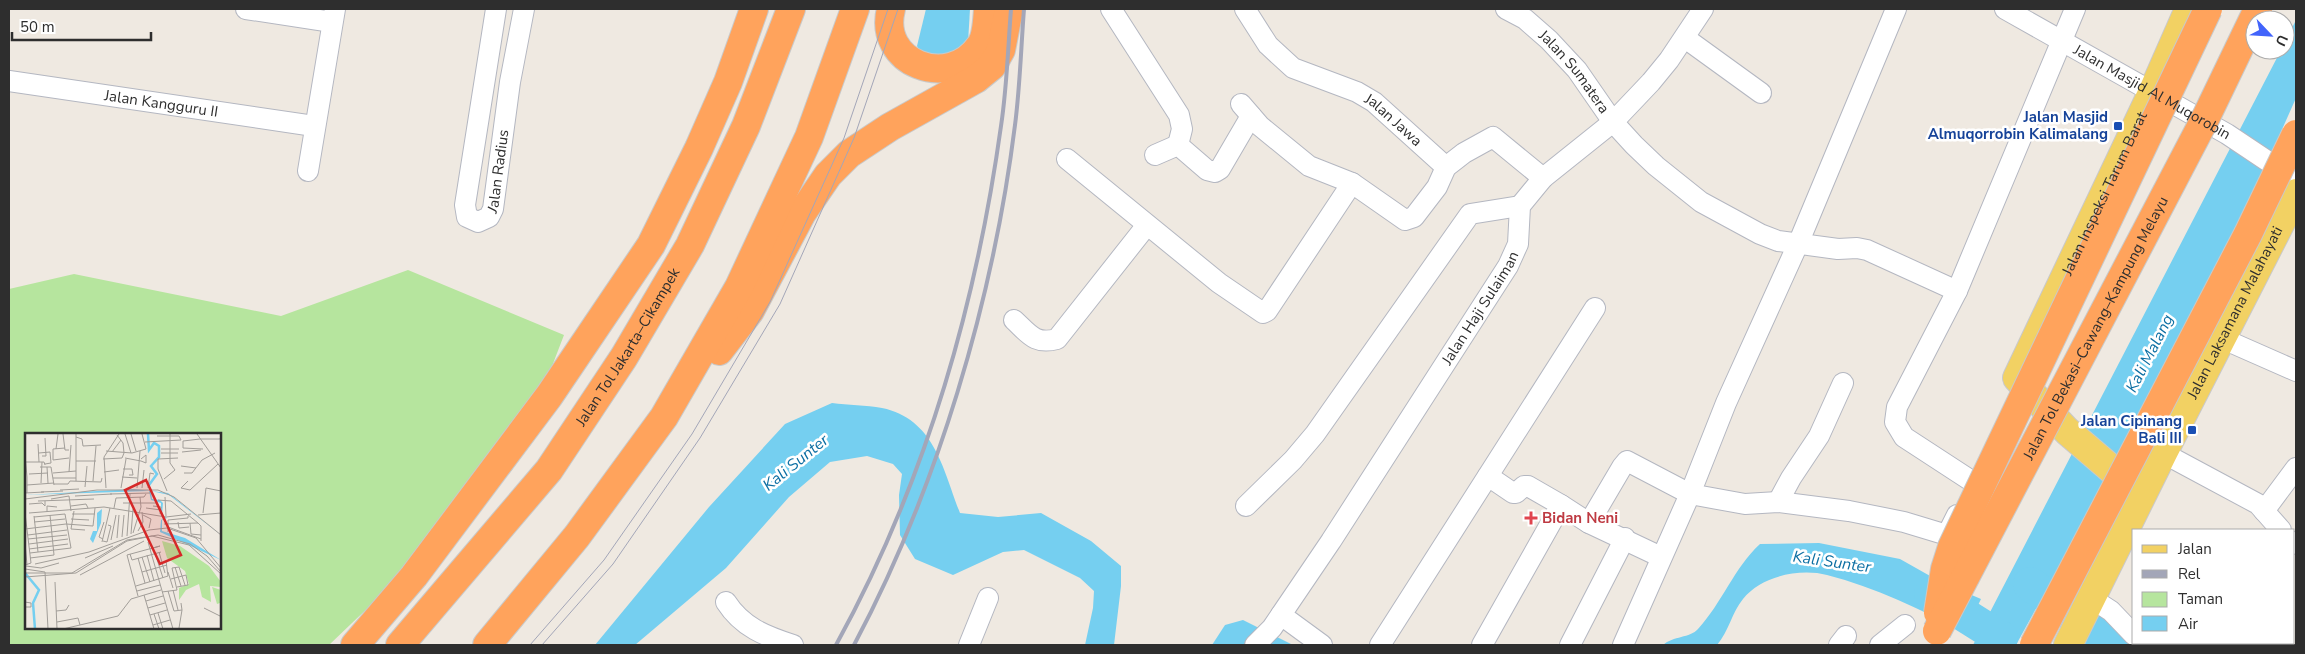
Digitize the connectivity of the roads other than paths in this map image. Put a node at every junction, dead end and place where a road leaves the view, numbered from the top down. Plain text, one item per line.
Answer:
1 (246, 9) edge
2 (496, 9) edge
3 (524, 9) edge
4 (754, 9) edge
5 (791, 9) edge
6 (855, 9) edge
7 (891, 9) edge
8 (988, 9) edge
9 (1009, 9) edge
10 (1110, 9) edge
11 (1245, 9) edge
12 (1506, 9) edge
13 (1703, 9) edge
14 (1896, 9) edge
15 (2005, 9) edge
16 (2075, 9) edge
17 (2189, 9) edge
18 (2208, 9) edge
19 (2258, 9) edge
20 (334, 15) edge
21 (1685, 38) junction
22 (2061, 41) junction
23 (485, 77) junction
24 (9, 81) edge
25 (510, 82) junction
26 (2153, 90) junction
27 (1762, 93) dead end
28 (1613, 122) junction
29 (314, 126) junction
30 (2296, 134) edge
31 (1178, 145) junction
32 (1155, 155) dead end
33 (1067, 158) dead end
34 (1446, 167) junction
35 (308, 171) dead end
36 (1543, 178) junction
37 (2296, 180) edge
38 (1352, 183) junction
39 (2296, 193) edge
40 (1520, 206) junction
41 (1147, 225) junction
42 (1798, 244) junction
43 (1957, 291) junction
44 (1595, 308) dead end
45 (1014, 320) dead end
46 (2217, 347) junction
47 (2296, 371) edge
48 (1843, 382) dead end
49 (2024, 386) junction
50 (664, 417) junction
51 (2162, 453) junction
52 (2296, 468) edge
53 (1488, 476) junction
54 (1973, 482) junction
55 (2128, 483) junction
56 (1690, 494) junction
57 (1778, 502) junction
58 (1246, 506) dead end
59 (1561, 506) junction
60 (2264, 511) junction
61 (1589, 523) junction
62 (2279, 529) edge
63 (1625, 538) junction
64 (1661, 557) junction
65 (988, 598) dead end
66 (726, 602) dead end
67 (2088, 605) junction
68 (1276, 622) junction
69 (1905, 625) dead end
70 (2132, 633) edge
71 (1934, 638) edge
72 (355, 645) edge
73 (400, 645) edge
74 (487, 645) edge
75 (793, 645) edge
76 (969, 645) edge
77 (1255, 645) edge
78 (1322, 645) edge
79 (1380, 645) edge
80 (1482, 645) edge
81 (1570, 645) edge
82 (1623, 645) edge
83 (1880, 645) edge
84 (2034, 645) edge
85 (2068, 645) edge

1 - 20 street
2 - 23 street, Jalan Radius
3 - 25 street, Jalan Radius
4 - 72 highway
5 - 73 highway, Jalan Tol Jakarta–Cikampek
6 - 50 highway
7 - 8 highway
9 - 50 highway
10 - 31 street
11 - 34 street, Jalan Jawa
12 - 28 street, Jalan Sumatera
13 - 21 street
14 - 42 street
15 - 22 street, Jalan Masjid Al Muqorobin
16 - 22 street
17 - 26 main road, Jalan Inspeksi Tarum Barat
18 - 71 highway, bridge
19 - 71 highway, Jalan Tol Bekasi–Cawang–Kampung Melayu, bridge
20 - 29 street
21 - 27 street
21 - 28 street
22 - 26 street, Jalan Masjid Al Muqorobin
22 - 43 street
23 - 25 street
23 - 25 street, Jalan Radius
24 - 29 street, Jalan Kangguru II
26 - 37 street, Jalan Masjid Al Muqorobin
26 - 49 main road, Jalan Inspeksi Tarum Barat
28 - 36 street
28 - 42 street, Jalan Sumatera
29 - 35 street
30 - 84 highway, bridge
31 - 32 street
31 - 38 street
33 - 41 street
34 - 36 street
34 - 38 street
36 - 40 street
38 - 41 street
39 - 46 main road, Jalan Laksamana Malahayati
40 - 58 street
40 - 68 street, Jalan Haji Sulaiman
41 - 45 street
42 - 43 street, Jalan Sumatera
42 - 56 street
43 - 54 street
44 - 53 street
46 - 47 street
46 - 51 main road, Jalan Laksamana Malahayati
46 - 55 main road
48 - 57 street
49 - 54 street
49 - 55 main road, bridge
50 - 74 highway
51 - 60 street
51 - 67 main road, Jalan Laksamana Malahayati
52 - 60 street
53 - 59 street
53 - 79 street
54 - 57 street
55 - 67 main road
56 - 57 street
56 - 61 street
56 - 64 street
59 - 61 street
59 - 80 street
60 - 62 street
61 - 63 street
63 - 64 street
63 - 81 street
64 - 82 street
65 - 76 street
66 - 75 street
67 - 70 street
67 - 85 main road, Jalan Laksamana Malahayati
68 - 77 street, Jalan Haji Sulaiman
68 - 78 street
69 - 83 street

